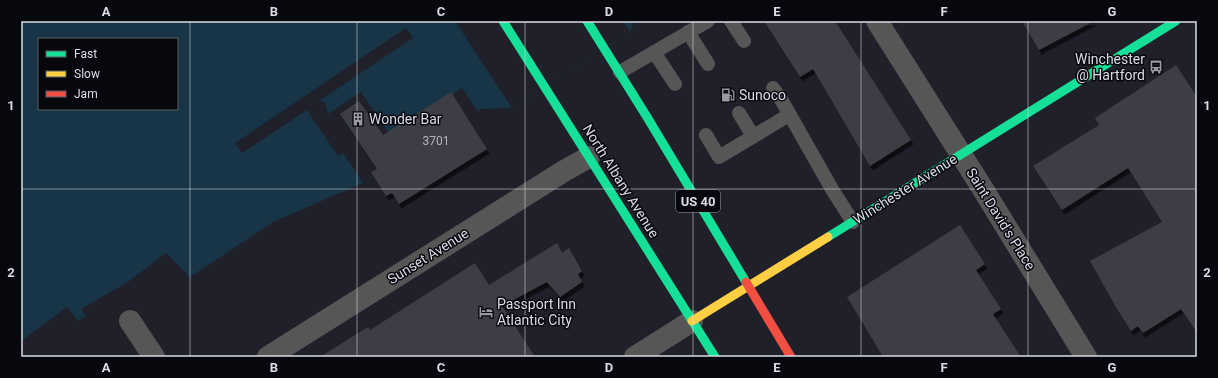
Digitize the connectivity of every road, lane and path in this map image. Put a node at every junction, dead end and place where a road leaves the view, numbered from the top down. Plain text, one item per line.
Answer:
1 (503, 21) edge
2 (587, 21) edge
3 (708, 21) edge
4 (732, 21) edge
5 (877, 21) edge
6 (1176, 21) edge
7 (688, 32) junction
8 (744, 41) dead end
9 (654, 52) junction
10 (708, 64) dead end
11 (620, 72) junction
12 (675, 84) dead end
13 (773, 88) dead end
14 (739, 113) dead end
15 (789, 115) junction
16 (706, 135) dead end
17 (753, 136) junction
18 (961, 155) junction
19 (589, 157) junction
20 (853, 222) junction
21 (749, 285) junction
22 (130, 321) dead end
23 (692, 321) junction
24 (154, 357) edge
25 (268, 357) edge
26 (635, 357) edge
27 (715, 357) edge
28 (791, 357) edge
29 (1086, 357) edge

1 - 19 main road, North Albany Avenue
2 - 11 main road, US 40
3 - 7 lane
4 - 8 lane
5 - 18 street, Saint David's Place
6 - 18 main road, Winchester Avenue
7 - 9 lane
7 - 10 lane
9 - 11 lane
9 - 12 lane
11 - 21 main road, US 40
13 - 15 lane
14 - 17 lane
15 - 17 lane
15 - 20 lane
16 - 17 lane
18 - 20 main road, Winchester Avenue
18 - 29 street, Saint David's Place
19 - 23 main road, North Albany Avenue
19 - 25 street, Sunset Avenue
20 - 21 main road, Winchester Avenue
21 - 23 main road, Winchester Avenue
21 - 28 main road, US 40
22 - 24 street
23 - 26 street, Winchester Avenue
23 - 27 main road, North Albany Avenue

